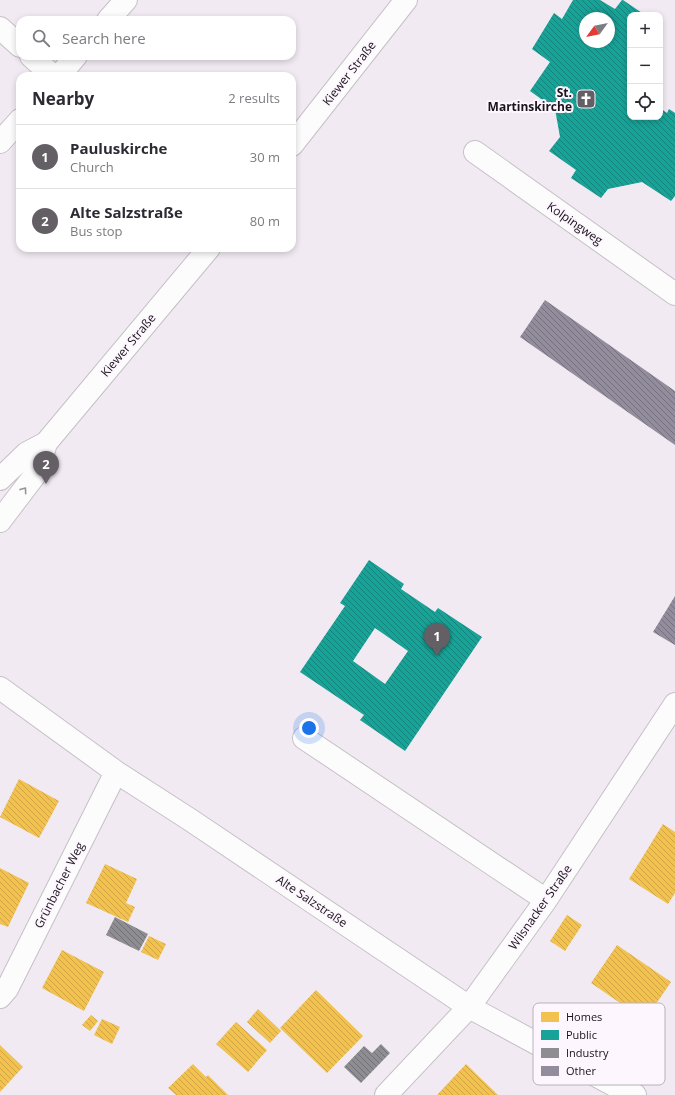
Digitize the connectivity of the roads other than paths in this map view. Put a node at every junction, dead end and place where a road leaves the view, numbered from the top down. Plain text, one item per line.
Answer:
1 (126, 0) edge
2 (406, 0) edge
3 (112, 16) edge
4 (0, 28) edge
5 (16, 42) edge
6 (35, 60) edge
7 (73, 60) edge
8 (49, 72) edge
9 (62, 72) edge
10 (16, 124) edge
11 (296, 140) edge
12 (0, 142) edge
13 (475, 152) dead end
14 (207, 252) edge
15 (675, 294) edge
16 (46, 443) junction
17 (0, 479) edge
18 (0, 521) edge
19 (0, 688) edge
20 (675, 704) edge
21 (304, 738) dead end
22 (116, 772) junction
23 (546, 900) junction
24 (0, 997) edge
25 (469, 1007) junction
26 (533, 1041) edge
27 (614, 1085) edge
28 (386, 1095) edge
29 (635, 1095) edge

1 - 3 street
2 - 11 street, Kiewer Straße
4 - 5 street
6 - 8 street
7 - 9 street
10 - 12 street
13 - 15 street, Kolpingweg
14 - 16 street, Kiewer Straße
16 - 17 street, Kiewer Straße
18 -> 16 street, Kiewer Straße
19 - 22 street, Alte Salzstraße
20 - 23 street, Wilsnacker Straße
21 - 23 street
22 - 24 street, Grünbacher Weg
22 - 25 street, Alte Salzstraße
23 - 25 street, Wilsnacker Straße
25 - 26 street, Alte Salzstraße
25 - 28 street, Wilsnacker Straße
27 - 29 street, Alte Salzstraße

